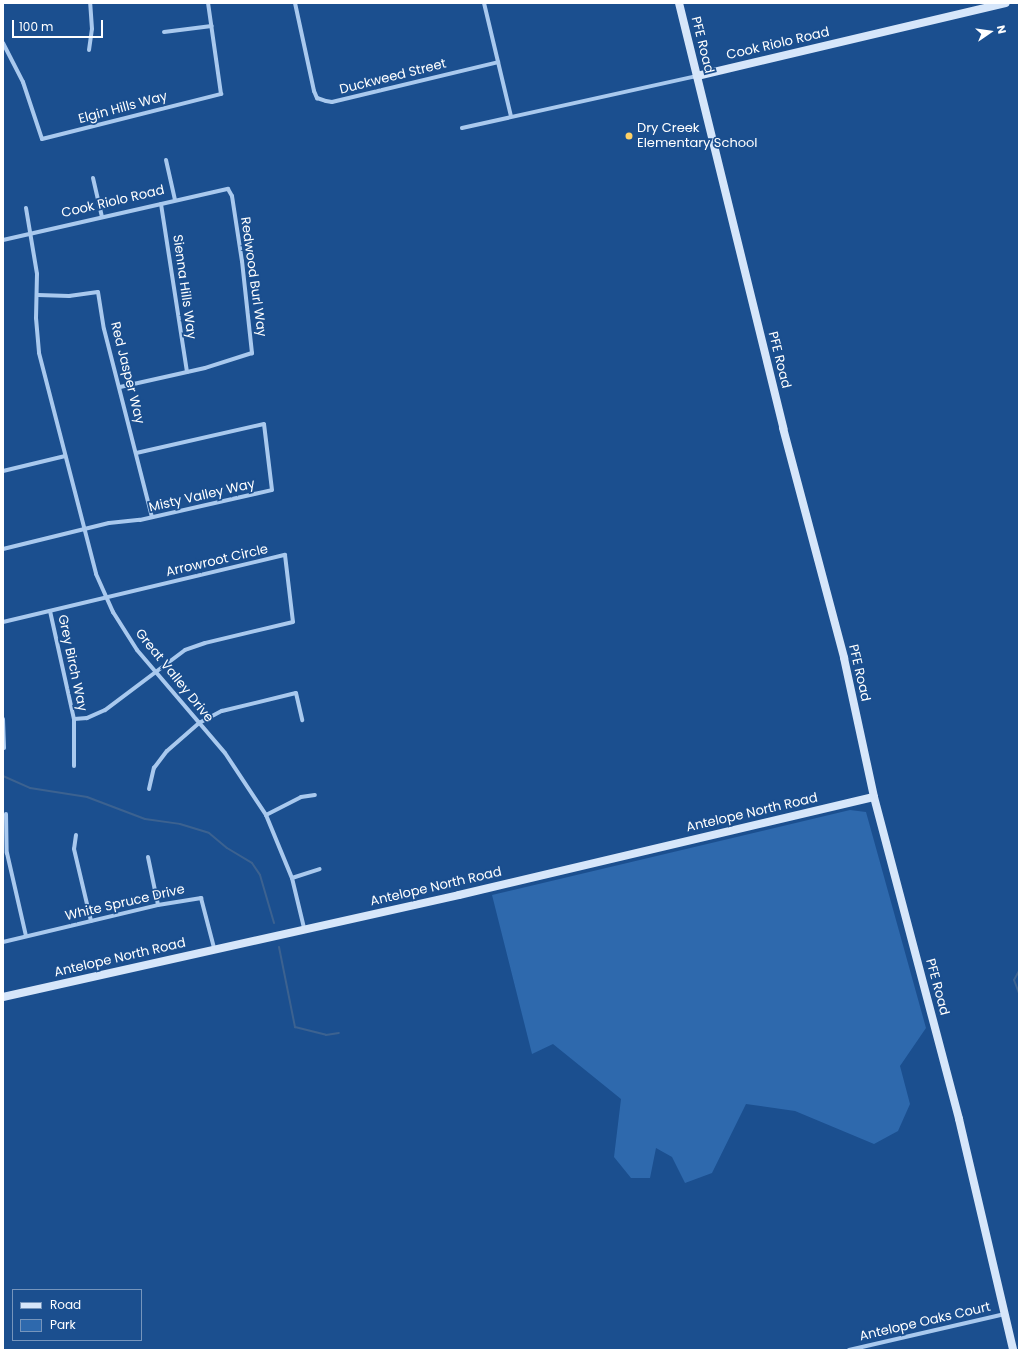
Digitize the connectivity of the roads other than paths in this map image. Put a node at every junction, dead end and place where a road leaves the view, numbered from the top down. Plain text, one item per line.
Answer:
1 (90, 3) edge
2 (208, 3) edge
3 (294, 3) edge
4 (484, 3) edge
5 (680, 3) edge
6 (1005, 3) edge
7 (212, 26) junction
8 (164, 32) dead end
9 (3, 43) edge
10 (89, 50) dead end
11 (498, 62) junction
12 (697, 76) junction
13 (511, 116) junction
14 (462, 128) dead end
15 (166, 160) dead end
16 (94, 178) dead end
17 (228, 189) joint
18 (175, 200) junction
19 (160, 204) junction
20 (26, 208) dead end
21 (102, 217) junction
22 (31, 234) junction
23 (3, 240) edge
24 (38, 295) junction
25 (187, 372) junction
26 (120, 387) junction
27 (136, 453) junction
28 (65, 456) junction
29 (3, 471) edge
30 (152, 517) junction
31 (83, 529) junction
32 (3, 548) edge
33 (106, 597) junction
34 (50, 611) junction
35 (3, 622) edge
36 (155, 671) junction
37 (3, 719) edge
38 (74, 720) junction
39 (302, 720) dead end
40 (199, 723) junction
41 (4, 748) edge
42 (74, 766) dead end
43 (149, 789) dead end
44 (315, 795) dead end
45 (874, 797) junction
46 (6, 814) dead end
47 (266, 815) junction
48 (76, 835) dead end
49 (148, 857) dead end
50 (320, 869) dead end
51 (292, 878) junction
52 (158, 905) junction
53 (91, 921) junction
54 (304, 928) junction
55 (26, 936) junction
56 (3, 942) edge
57 (214, 948) junction
58 (3, 997) edge
59 (1005, 1314) junction
60 (849, 1350) edge
61 (1013, 1350) edge

1 - 10 street
2 - 7 street, Elgin Hills Way
3 - 11 street, Duckweed Street
4 - 11 street
5 - 12 main road, PFE Road
6 - 12 main road, Cook Riolo Road
7 - 8 street
7 - 9 street, Elgin Hills Way
11 - 13 street
12 - 13 street, Cook Riolo Road
12 - 45 main road, PFE Road
13 - 14 street, Cook Riolo Road
15 - 18 street
16 - 21 street
17 - 18 street, Cook Riolo Road
17 - 25 street, Redwood Burl Way
18 - 19 street, Cook Riolo Road
19 - 21 street, Cook Riolo Road
19 - 25 street, Sienna Hills Way
20 - 22 street, Great Valley Drive
21 - 22 street, Cook Riolo Road
22 - 23 street, Cook Riolo Road
22 - 24 street, Great Valley Drive
24 - 26 street, Red Jasper Way
24 - 28 street, Great Valley Drive
25 - 26 street, Redwood Burl Way
26 - 27 street, Red Jasper Way
27 - 30 street, Red Jasper Way
27 - 30 street, Misty Valley Way
28 - 29 street
28 - 31 street, Great Valley Drive
30 - 31 street, Misty Valley Way
31 - 32 street, Misty Valley Way
31 - 33 street, Great Valley Drive
33 - 34 street
33 - 36 street, Great Valley Drive
33 - 36 street, Arrowroot Circle
34 - 35 street
34 - 38 street, Grey Birch Way
36 - 38 street
36 - 40 street, Great Valley Drive
37 - 41 street
38 - 42 street, Grey Birch Way
39 - 40 street
40 - 43 street
40 - 47 street, Great Valley Drive
44 - 47 street
45 - 54 main road, Antelope North Road
45 - 59 main road, PFE Road
46 - 55 street
47 - 51 street, Great Valley Drive
48 - 53 street
49 - 52 street
50 - 51 street
51 - 54 street, Great Valley Drive
52 - 53 street, White Spruce Drive
52 - 57 street, White Spruce Drive
53 - 55 street, White Spruce Drive
54 - 57 main road, Antelope North Road
55 - 56 street, White Spruce Drive
57 - 58 main road, Antelope North Road
59 - 60 street, Antelope Oaks Court
59 - 61 main road, PFE Road

